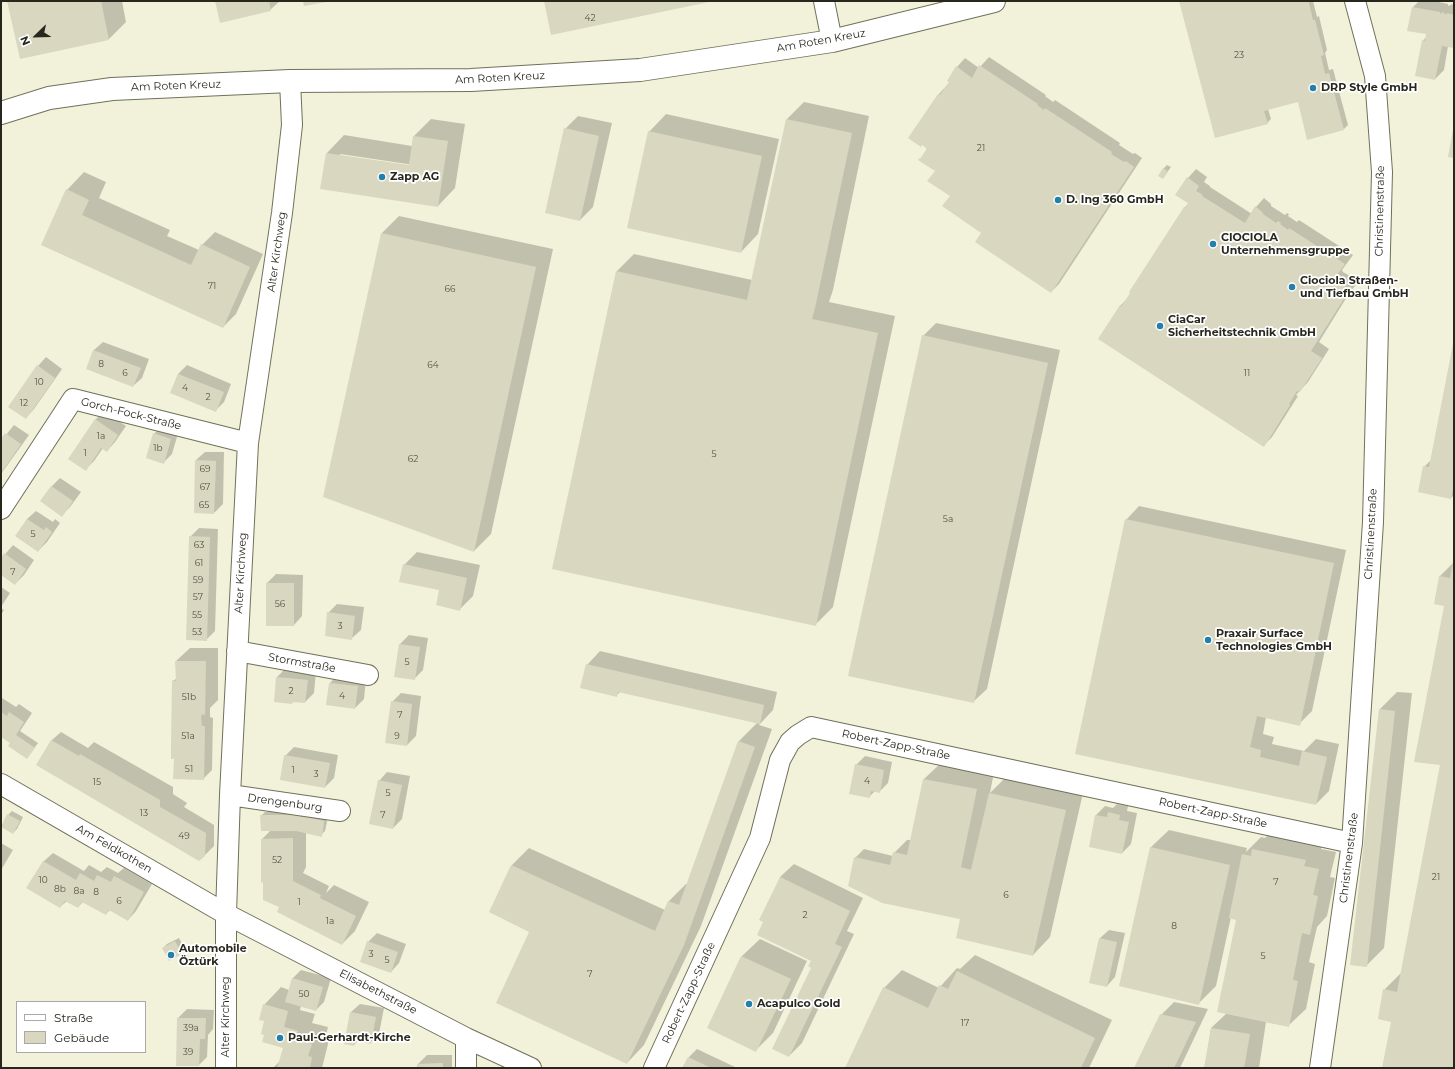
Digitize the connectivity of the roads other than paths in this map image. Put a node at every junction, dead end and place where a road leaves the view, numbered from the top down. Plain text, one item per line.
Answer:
1 (824, 1) edge
2 (994, 1) edge
3 (1355, 1) edge
4 (832, 42) junction
5 (290, 81) junction
6 (1, 113) edge
7 (248, 443) junction
8 (1, 509) edge
9 (237, 651) junction
10 (368, 675) dead end
11 (1, 784) edge
12 (230, 796) junction
13 (340, 811) dead end
14 (1352, 843) junction
15 (226, 914) junction
16 (466, 1038) junction
17 (226, 1068) edge
18 (466, 1068) edge
19 (532, 1068) edge
20 (654, 1068) edge
21 (1320, 1068) edge

1 - 4 street
2 - 4 street, Am Roten Kreuz
3 - 14 street, Christinenstraße
4 - 5 street, Am Roten Kreuz
5 - 6 street, Am Roten Kreuz
5 - 7 street, Alter Kirchweg
7 - 8 street, Gorch-Fock-Straße
7 - 9 street, Alter Kirchweg
9 - 10 street, Stormstraße
9 - 12 street, Alter Kirchweg
11 - 15 street, Am Feldkothen
12 - 13 street, Drengenburg
12 - 15 street, Alter Kirchweg
14 - 20 street, Robert-Zapp-Straße
14 - 21 street, Christinenstraße
15 - 16 street, Elisabethstraße
15 - 17 street, Alter Kirchweg
16 - 18 street
16 - 19 street, Elisabethstraße

